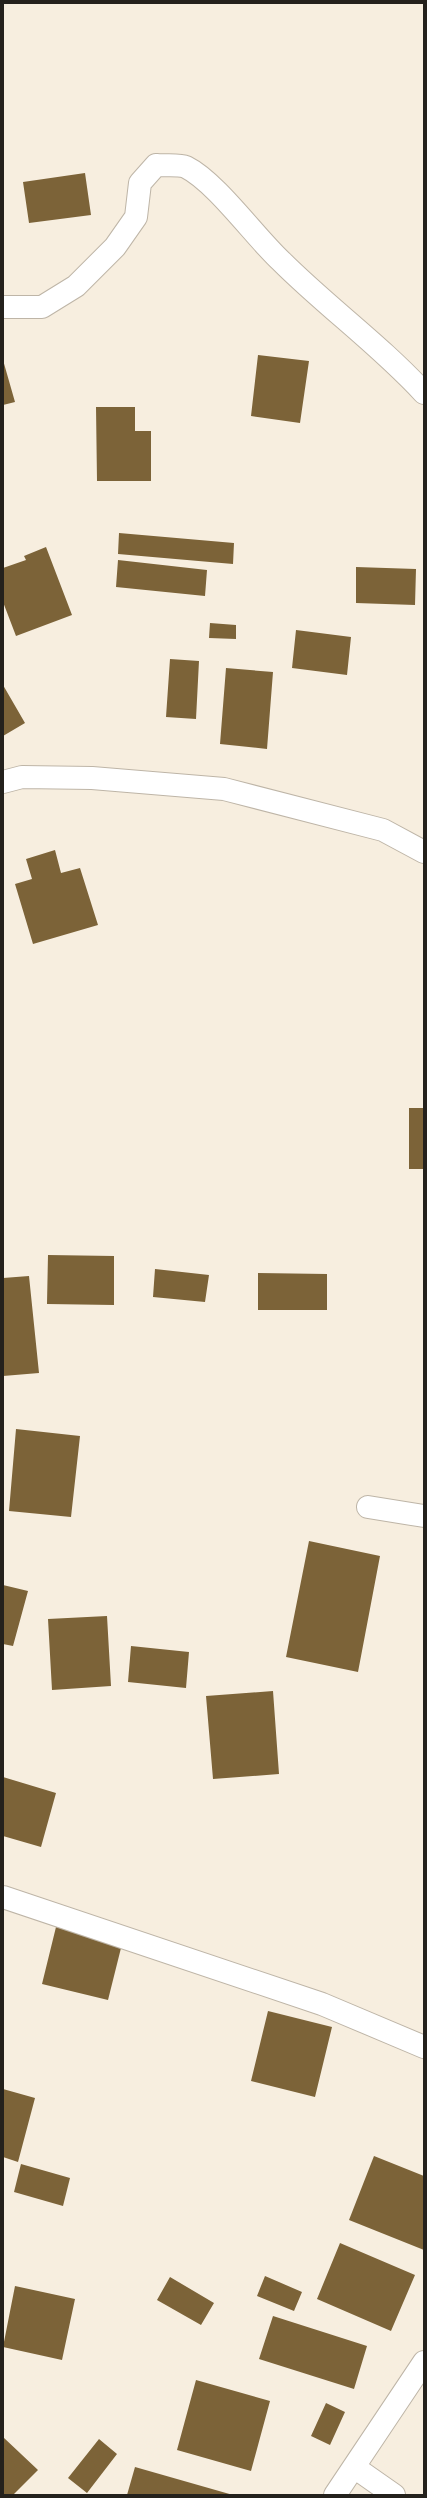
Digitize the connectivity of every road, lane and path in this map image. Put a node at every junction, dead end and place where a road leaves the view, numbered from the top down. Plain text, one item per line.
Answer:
1 (3, 306) edge
2 (424, 392) edge
3 (3, 782) edge
4 (424, 852) edge
5 (368, 1507) dead end
6 (424, 1516) edge
7 (3, 1897) edge
8 (424, 2047) edge
9 (424, 2362) edge
10 (354, 2467) junction
11 (335, 2495) edge
12 (394, 2495) edge

1 - 2 street
3 - 4 street
5 - 6 street
7 - 8 street
9 - 10 street
10 - 11 street
10 - 12 street

